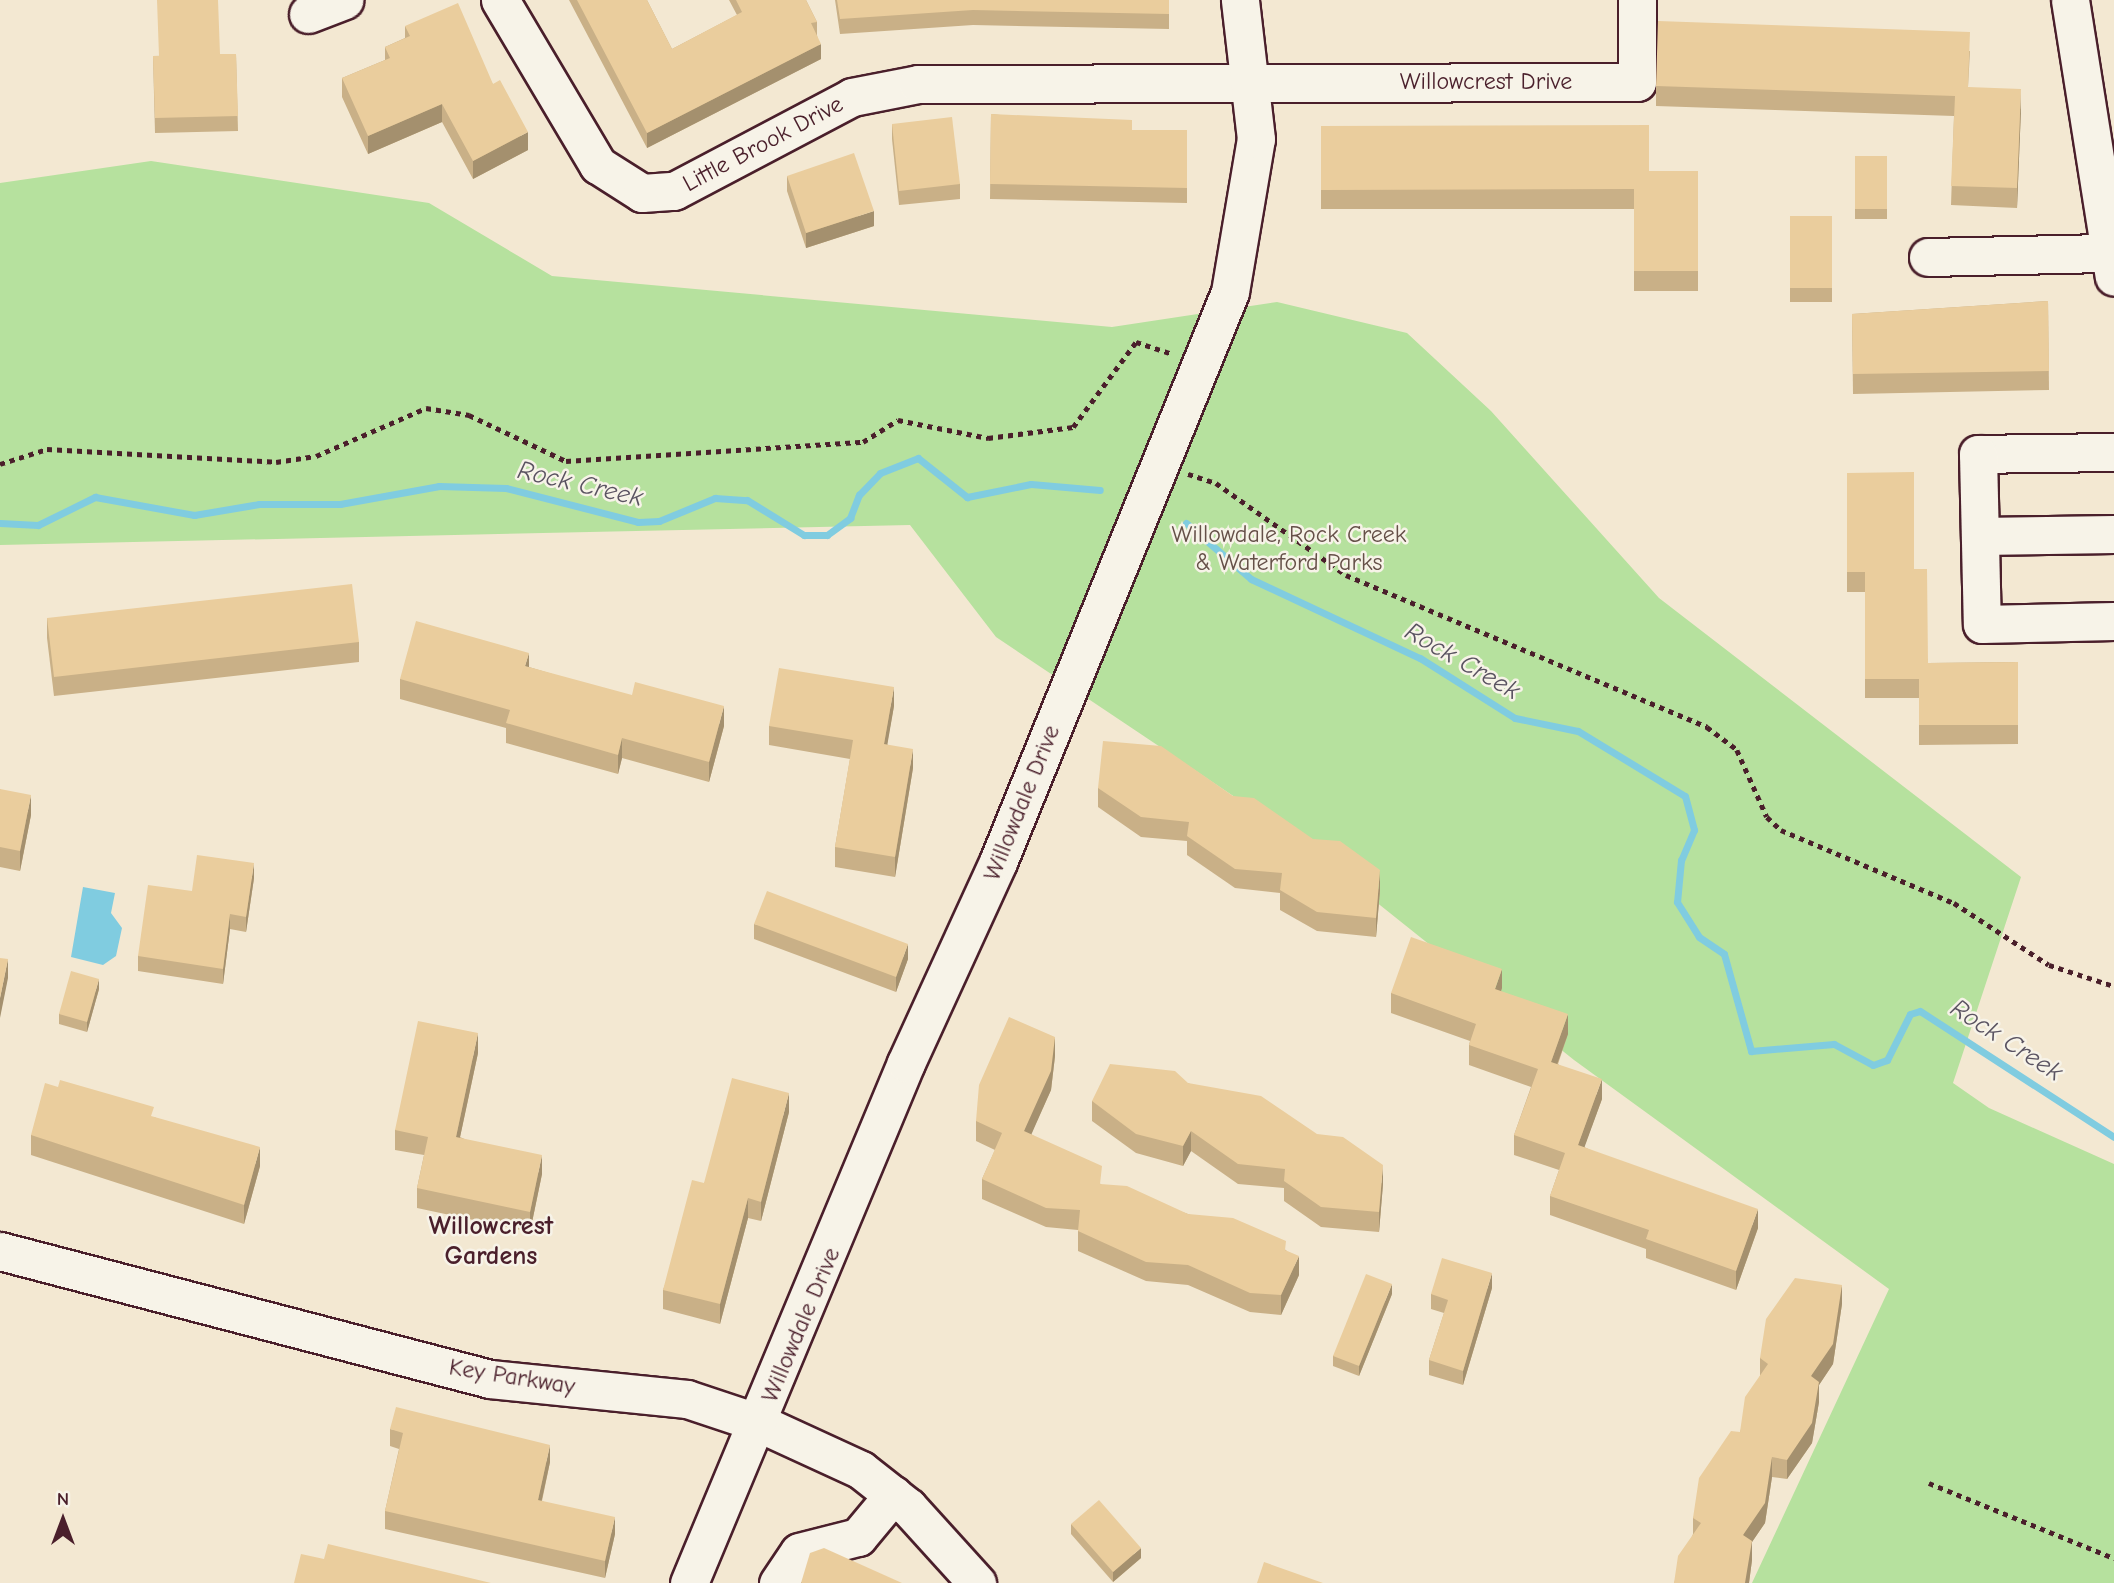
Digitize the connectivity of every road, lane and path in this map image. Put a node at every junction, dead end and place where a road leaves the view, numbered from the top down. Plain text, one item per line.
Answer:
1 (344, 0) edge
2 (500, 0) edge
3 (1240, 0) edge
4 (1637, 0) edge
5 (2070, 0) edge
6 (308, 14) dead end
7 (1253, 80) junction
8 (1928, 257) dead end
9 (2112, 265) edge
10 (1201, 362) junction
11 (2114, 452) edge
12 (0, 464) edge
13 (1159, 464) junction
14 (2114, 534) edge
15 (1980, 536) junction
16 (2114, 621) edge
17 (2114, 986) edge
18 (0, 1251) edge
19 (759, 1423) junction
20 (1929, 1483) dead end
21 (893, 1495) junction
22 (2114, 1558) edge
23 (689, 1583) edge
24 (778, 1583) edge
25 (977, 1583) edge

1 - 6 street
2 - 7 street, Little Brook Drive
3 - 7 street, Willowdale Drive
4 - 7 street, Willowcrest Drive
5 - 9 street
7 - 10 street, Willowdale Drive
8 - 9 street
10 - 12 path
10 - 13 street, Willowdale Drive
11 - 15 street
13 - 17 path
13 - 19 street, Willowdale Drive
14 - 15 street
15 - 16 street
18 - 19 street, Key Parkway
19 - 21 street, Key Parkway
19 - 23 street, Willowdale Drive
20 - 22 path
21 - 24 street
21 - 25 street, Key Parkway

